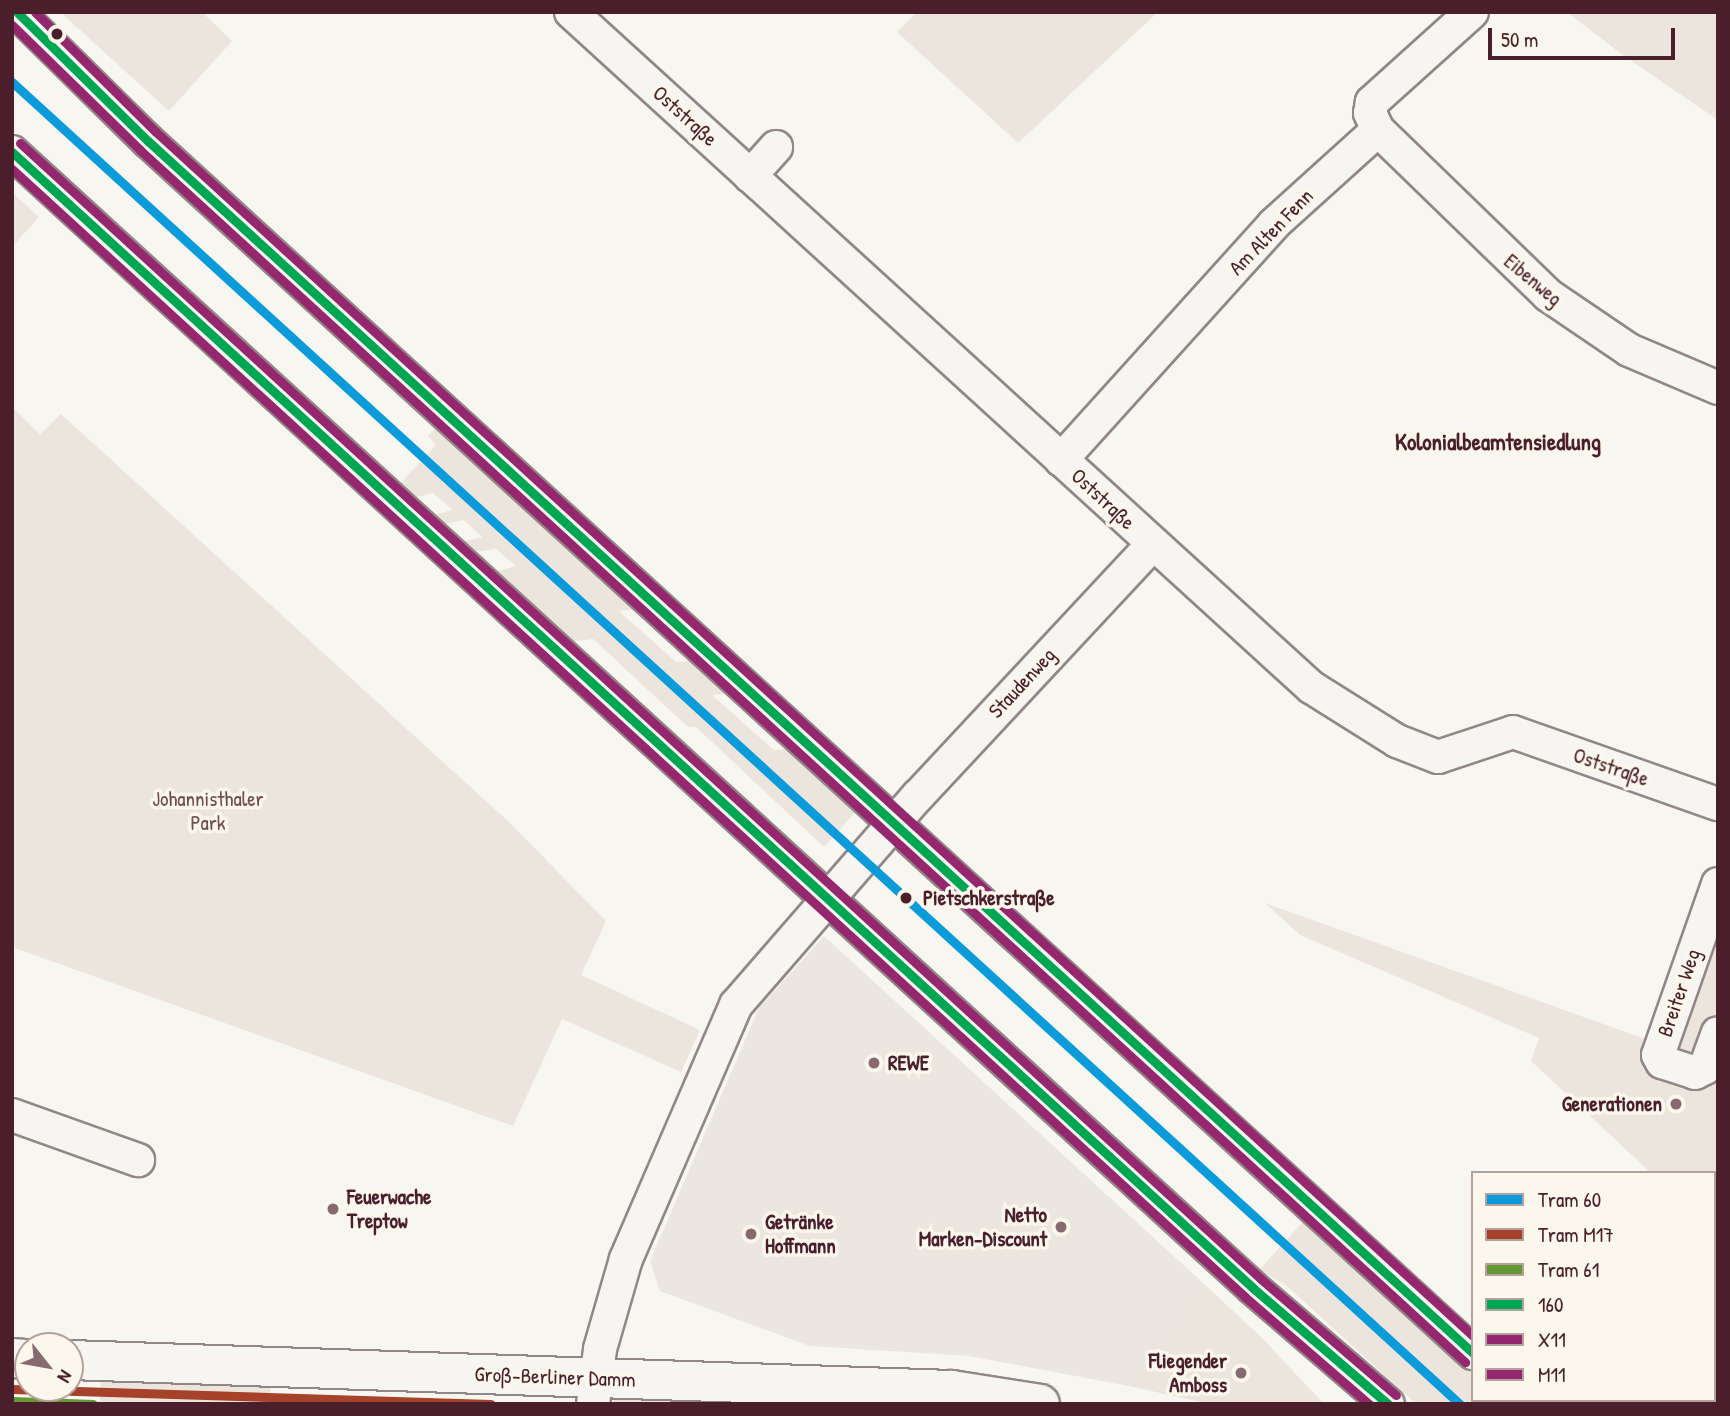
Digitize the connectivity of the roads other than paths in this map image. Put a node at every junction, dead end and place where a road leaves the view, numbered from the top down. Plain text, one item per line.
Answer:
1 (16, 12) edge
2 (570, 12) edge
3 (1472, 12) edge
4 (1378, 130) junction
5 (776, 147) dead end
6 (12, 152) edge
7 (750, 176) junction
8 (1718, 388) edge
9 (1061, 460) junction
10 (1152, 545) junction
11 (1718, 804) edge
12 (894, 823) junction
13 (1718, 884) edge
14 (828, 897) junction
15 (1718, 1032) edge
16 (12, 1115) edge
17 (138, 1160) dead end
18 (1471, 1351) edge
19 (84, 1361) edge
20 (595, 1391) edge
21 (1040, 1404) edge
22 (1388, 1404) edge

1 - 12 street
2 - 7 street, Oststraße
3 - 4 street
4 - 8 street, Eibenweg
4 - 9 street, Am Alten Fenn
5 - 7 street
6 - 14 street
7 - 9 street, Oststraße
9 - 10 street, Oststraße
10 - 11 street, Oststraße
10 - 12 street, Staudenweg
12 - 14 street, Staudenweg
12 - 18 street
13 - 15 street, Breiter Weg
14 - 20 street
14 - 22 street
16 - 17 street
19 - 20 main road, Groß-Berliner Damm
20 - 21 main road, Groß-Berliner Damm

